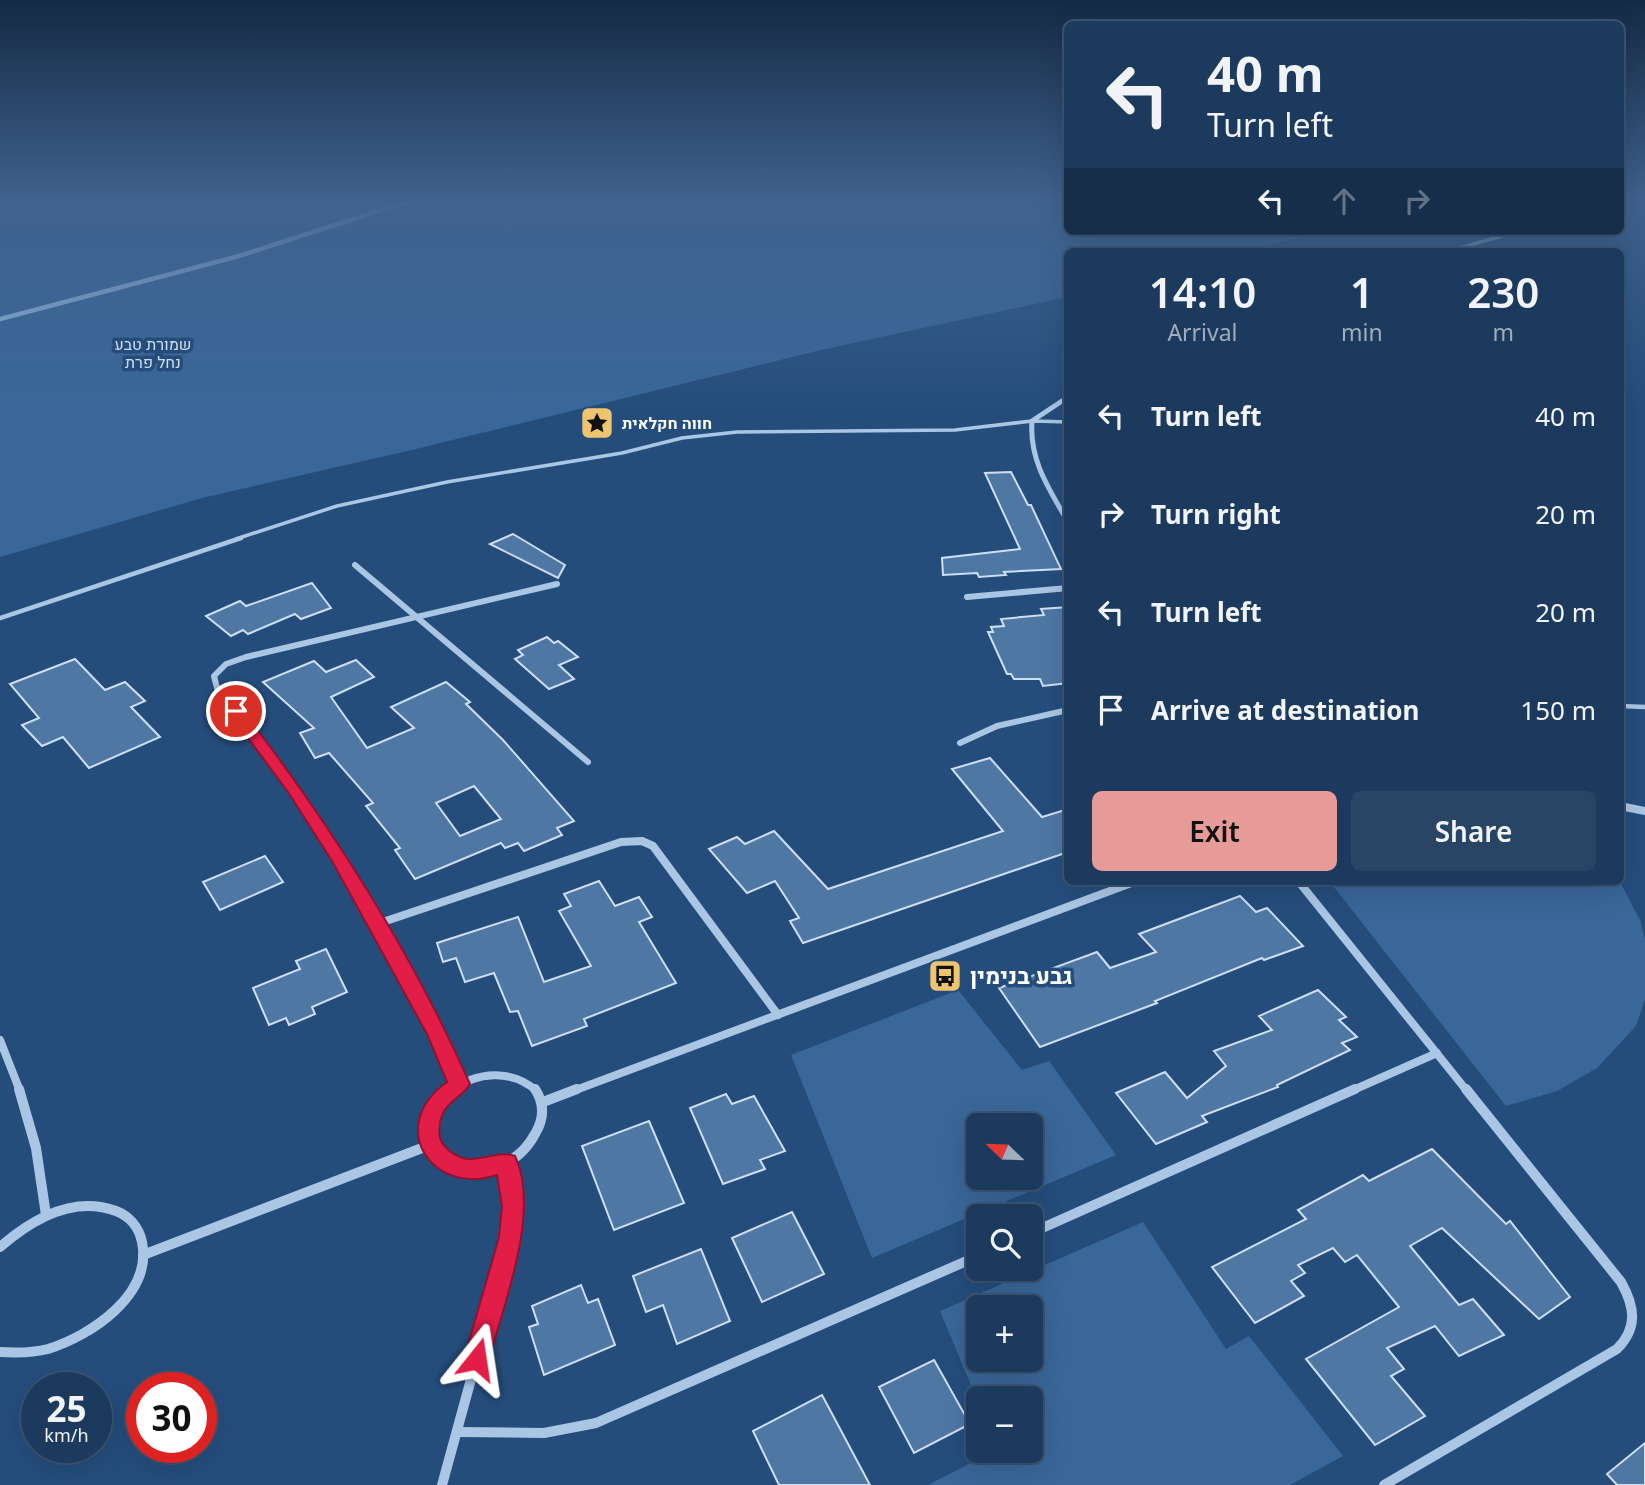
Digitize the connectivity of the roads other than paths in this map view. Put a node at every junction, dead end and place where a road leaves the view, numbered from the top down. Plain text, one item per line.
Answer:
1 (1064, 400) edge
2 (1032, 421) junction
3 (1064, 422) edge
4 (1064, 515) edge
5 (355, 565) dead end
6 (557, 584) dead end
7 (1064, 588) edge
8 (967, 597) dead end
9 (416, 617) junction
10 (0, 618) edge
11 (1624, 706) edge
12 (1645, 707) edge
13 (1064, 711) edge
14 (960, 743) dead end
15 (588, 762) dead end
16 (1624, 807) edge
17 (1645, 811) edge
18 (1126, 885) edge
19 (1301, 885) edge
20 (377, 924) junction
21 (778, 1015) junction
22 (0, 1040) edge
23 (1437, 1053) junction
24 (459, 1084) junction
25 (543, 1102) junction
26 (430, 1145) junction
27 (507, 1162) junction
28 (46, 1215) junction
29 (1043, 1228) edge
30 (0, 1247) edge
31 (143, 1255) junction
32 (966, 1261) edge
33 (0, 1352) edge
34 (457, 1433) junction
35 (442, 1485) edge
36 (1384, 1485) edge

1 - 2 street
2 - 3 lane
2 - 4 street
2 - 10 lane
5 - 9 street
6 - 9 street
7 - 8 street
9 - 15 street
9 - 20 street
11 - 12 lane
13 - 14 street
16 - 17 street
18 - 21 street
19 - 23 street
20 - 21 street
20 - 24 street
21 - 25 street
22 - 28 street
23 - 29 street
23 - 36 street
24 - 25 street
24 - 26 street
25 - 27 street
26 - 27 street
26 - 31 street
27 - 34 street
28 - 30 street
28 - 31 street
31 - 33 street
32 - 34 street
34 - 35 street

